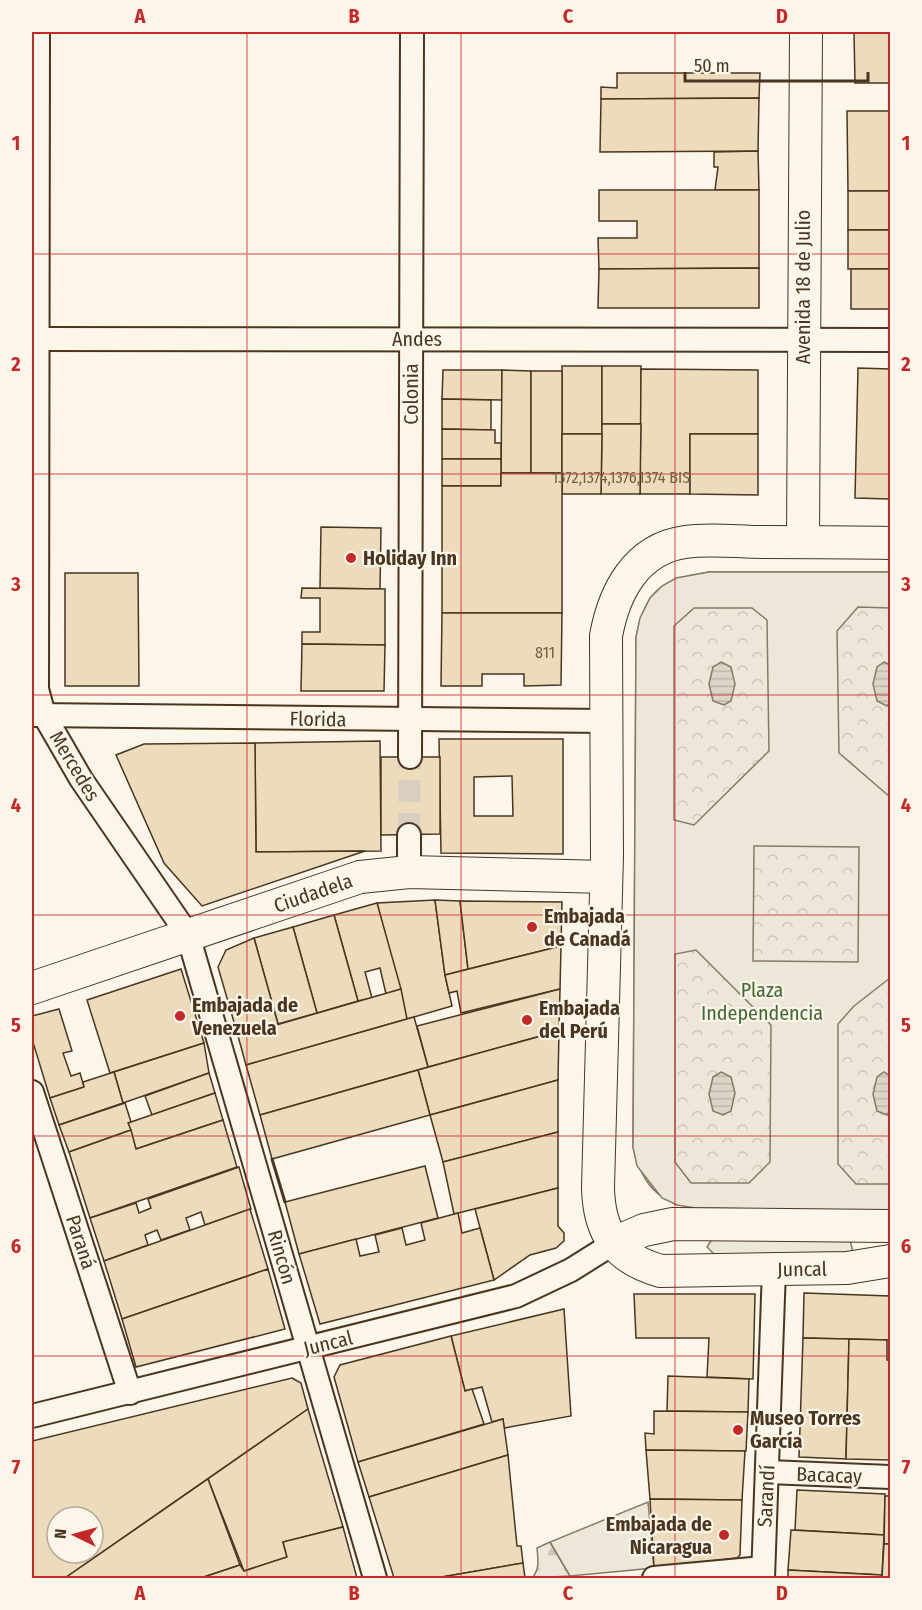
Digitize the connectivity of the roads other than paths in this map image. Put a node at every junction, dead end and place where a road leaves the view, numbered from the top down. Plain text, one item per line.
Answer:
1 (38, 32) edge
2 (412, 32) edge
3 (806, 32) edge
4 (34, 339) edge
5 (412, 339) junction
6 (891, 340) edge
7 (802, 341) junction
8 (803, 542) junction
9 (891, 543) edge
10 (38, 715) edge
11 (410, 720) junction
12 (605, 721) junction
13 (410, 757) tunnel mouth
14 (409, 835) tunnel mouth
15 (409, 872) junction
16 (606, 878) junction
17 (188, 936) junction
18 (32, 988) edge
19 (32, 1092) edge
20 (891, 1226) edge
21 (614, 1243) junction
22 (891, 1261) edge
23 (774, 1269) junction
24 (309, 1348) junction
25 (130, 1393) junction
26 (32, 1416) edge
27 (768, 1472) junction
28 (891, 1477) edge
29 (763, 1573) edge
30 (375, 1578) edge
31 (654, 1578) edge

1 - 4 street, Mercedes
2 - 5 street, Colonia
3 - 7 street, Avenida 18 de Julio
4 - 5 street, Andes
4 - 10 street, Mercedes
5 - 7 street, Andes
5 - 11 street, Colonia
6 - 7 street, Andes
7 - 8 street, Avenida 18 de Julio
8 - 9 street
8 - 12 street
10 - 11 street, Florida
10 - 17 street, Mercedes
11 - 12 street, Florida
11 - 13 street, Colonia
12 - 16 street
14 - 15 street
15 - 16 street, Ciudadela
15 - 17 street, Ciudadela
16 - 21 street
17 - 18 street, Ciudadela
17 - 24 street, Rincón
19 - 25 street, Paraná
20 - 21 street, Juncal
21 - 23 street, Juncal
21 - 24 street, Juncal
22 - 23 street, Juncal
23 - 27 street, Sarandí
24 - 25 street, Juncal
24 - 30 street, Rincón
25 - 26 street, Juncal
27 - 28 street, Bacacay
27 - 29 street, Sarandí
29 - 31 street

